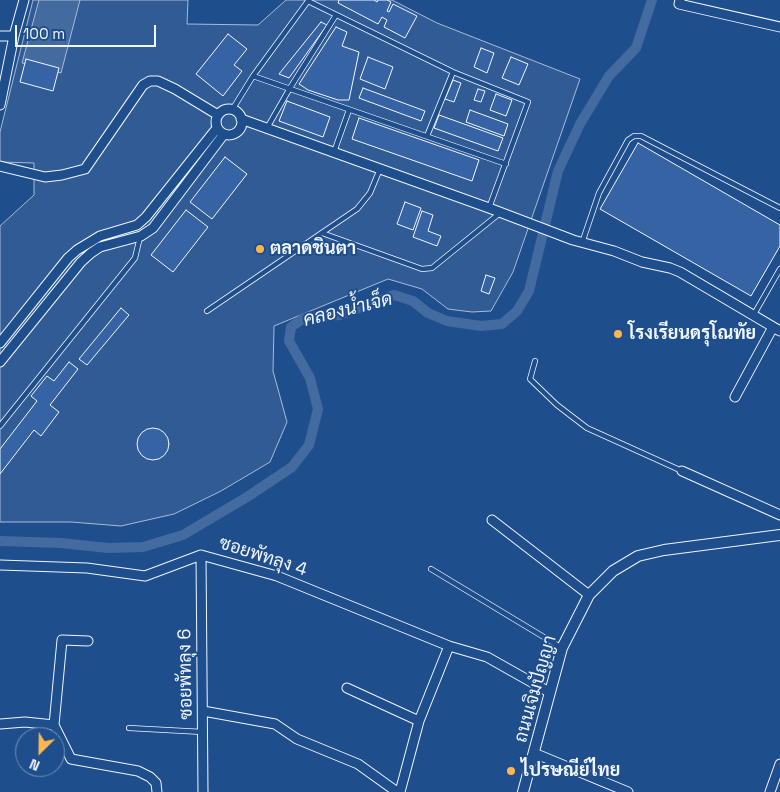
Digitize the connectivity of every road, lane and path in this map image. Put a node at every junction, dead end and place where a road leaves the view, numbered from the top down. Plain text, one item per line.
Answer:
1 (24, 0) edge
2 (680, 0) edge
3 (336, 16) junction
4 (780, 27) edge
5 (0, 36) edge
6 (14, 36) junction
7 (453, 72) junction
8 (253, 76) junction
9 (290, 88) junction
10 (0, 105) edge
11 (232, 110) junction
12 (349, 110) junction
13 (218, 115) junction
14 (241, 118) junction
15 (267, 128) junction
16 (220, 131) junction
17 (427, 136) junction
18 (334, 152) junction
19 (506, 164) junction
20 (0, 166) edge
21 (380, 169) junction
22 (489, 208) junction
23 (780, 208) edge
24 (500, 213) junction
25 (322, 233) junction
26 (105, 234) junction
27 (141, 236) junction
28 (578, 242) junction
29 (108, 245) junction
30 (780, 268) edge
31 (32, 303) junction
32 (42, 309) junction
33 (207, 311) dead end
34 (753, 316) junction
35 (776, 329) edge
36 (0, 343) edge
37 (535, 361) dead end
38 (0, 362) edge
39 (735, 397) dead end
40 (0, 426) edge
41 (682, 471) joint
42 (780, 515) edge
43 (492, 520) dead end
44 (780, 535) edge
45 (201, 555) junction
46 (0, 565) edge
47 (431, 569) dead end
48 (589, 595) junction
49 (88, 641) dead end
50 (449, 646) junction
51 (562, 648) junction
52 (347, 688) dead end
53 (549, 692) junction
54 (202, 711) junction
55 (419, 721) junction
56 (0, 724) edge
57 (54, 726) junction
58 (129, 728) dead end
59 (203, 732) junction
60 (534, 753) junction
61 (780, 764) edge
62 (158, 792) edge
63 (203, 792) edge
64 (399, 792) edge
65 (523, 792) edge
66 (628, 792) edge
67 (770, 792) edge

1 - 6 street
2 - 4 street
3 - 7 lane
3 - 8 lane
3 - 9 lane
5 - 6 street
6 - 10 street
7 - 17 lane
7 - 19 lane
8 - 9 lane
8 - 11 lane
9 - 12 lane
9 - 15 lane
11 - 13 street
11 - 14 street
12 - 17 lane
12 - 18 lane
13 - 16 street
13 - 20 street
14 - 15 street
14 - 16 street
15 - 18 street
16 - 26 street
16 - 27 street
17 - 19 lane
18 - 21 street
19 - 22 lane
21 - 22 street
21 - 25 lane
22 - 24 street
23 - 28 lane
24 - 25 lane
24 - 28 street
25 - 33 lane
26 - 29 street
26 - 31 street
27 - 29 street
27 - 40 lane
28 - 34 street
29 - 32 street
30 - 34 lane
31 - 32 street
31 - 36 street
32 - 38 street
34 - 35 street
35 - 39 street
37 - 41 lane
41 - 42 street
43 - 48 street
44 - 48 street, ถนนเจิมปัญญา
45 - 46 street, ซอยพัทลุง 4
45 - 50 street, ซอยพัทลุง 4
45 - 54 street, ซอยพัทลุง 6
47 - 51 lane
48 - 51 street, ถนนเจิมปัญญา
49 - 57 street
50 - 53 street, ซอยพัทลุง 4
50 - 55 street
51 - 53 street, ถนนเจิมปัญญา
52 - 55 street
53 - 60 street, ถนนเจิมปัญญา
54 - 59 street, ซอยพัทลุง 6
54 - 64 street
55 - 64 street
56 - 57 street
57 - 62 street
58 - 59 lane
59 - 63 street, ซอยพัทลุง 6
60 - 65 street, ถนนเจิมปัญญา
60 - 66 street
61 - 67 street

